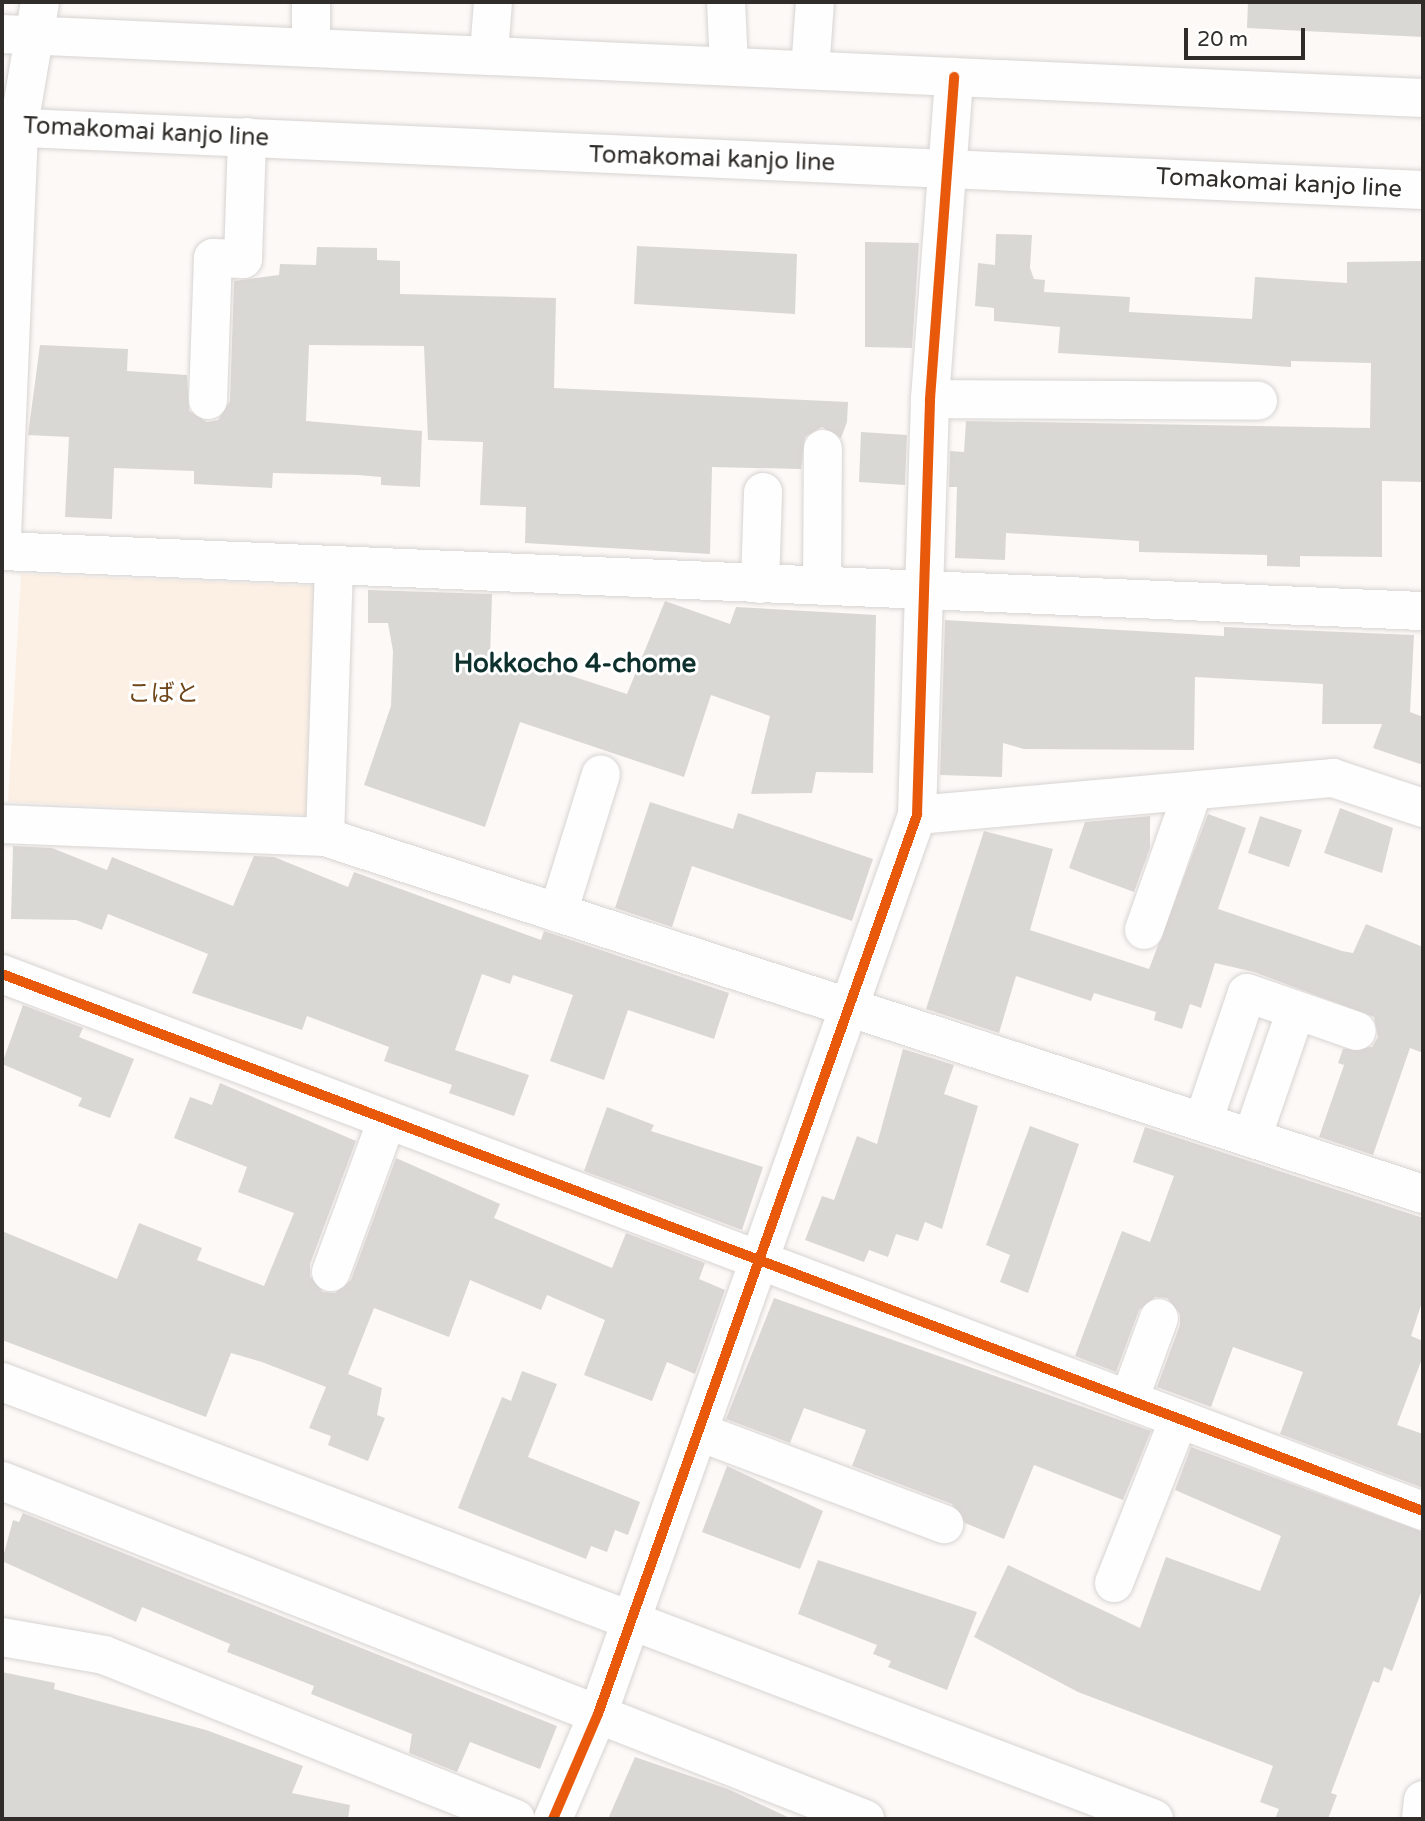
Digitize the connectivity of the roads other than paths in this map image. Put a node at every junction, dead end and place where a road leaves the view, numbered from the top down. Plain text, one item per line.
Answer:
1 (311, 2) edge
2 (493, 2) edge
3 (726, 2) edge
4 (815, 2) edge
5 (26, 23) edge
6 (311, 45) junction
7 (489, 52) junction
8 (729, 65) junction
9 (810, 70) junction
10 (954, 76) junction
11 (1423, 98) edge
12 (10, 126) edge
13 (247, 137) junction
14 (945, 167) junction
15 (1423, 190) edge
16 (930, 398) junction
17 (208, 400) dead end
18 (1258, 401) dead end
19 (822, 449) dead end
20 (763, 492) dead end
21 (2, 536) edge
22 (2, 551) edge
23 (334, 565) junction
24 (760, 584) junction
25 (822, 586) junction
26 (927, 591) junction
27 (1423, 611) edge
28 (601, 774) dead end
29 (1193, 791) junction
30 (1423, 808) edge
31 (917, 815) junction
32 (2, 824) edge
33 (325, 836) junction
34 (558, 913) junction
35 (1144, 930) dead end
36 (2, 974) edge
37 (848, 1007) junction
38 (1296, 1010) junction
39 (1357, 1031) dead end
40 (387, 1120) junction
41 (1203, 1122) junction
42 (1252, 1138) junction
43 (1423, 1194) edge
44 (761, 1262) junction
45 (331, 1272) dead end
46 (1159, 1318) dead end
47 (2, 1382) edge
48 (1129, 1400) junction
49 (1179, 1419) junction
50 (699, 1432) junction
51 (2, 1481) edge
52 (1423, 1511) edge
53 (944, 1524) dead end
54 (1114, 1583) dead end
55 (631, 1623) junction
56 (2, 1637) edge
57 (598, 1714) junction
58 (1423, 1800) edge
59 (516, 1819) edge
60 (553, 1819) edge
61 (865, 1819) edge
62 (1154, 1819) edge
63 (1420, 1819) edge

1 - 6 street
2 - 7 street
3 - 8 street
4 - 9 street
5 - 6 street
5 - 12 street
6 - 7 street
7 - 8 street
8 - 9 street
9 - 10 street
10 - 11 street
10 - 14 street
12 - 13 street, Tomakomai kanjo line
12 - 21 street
13 - 14 street, Tomakomai kanjo line
13 - 17 street
14 - 15 street, Tomakomai kanjo line
14 - 16 street
16 - 18 street
16 - 26 street
19 - 25 street
20 - 24 street
22 - 23 street
23 - 24 street
23 - 33 street
24 - 25 street
25 - 26 street
26 - 27 street
26 - 31 street
28 - 34 street
29 - 30 street
29 - 31 street
29 - 35 street
31 - 37 street
32 - 33 street
33 - 34 street
34 - 37 street
36 - 40 street
37 - 41 street
37 - 44 street
38 - 39 street
38 - 41 street
38 - 42 street
40 - 44 street
40 - 45 street
41 - 42 street
42 - 43 street
44 - 48 street
44 - 50 street
46 - 48 street
47 - 55 street
48 - 49 street
49 - 52 street
49 - 54 street
50 - 53 street
50 - 55 street
51 - 57 street
55 - 57 street
55 - 62 street
56 - 59 street
57 - 60 street
57 - 61 street
58 - 63 street

